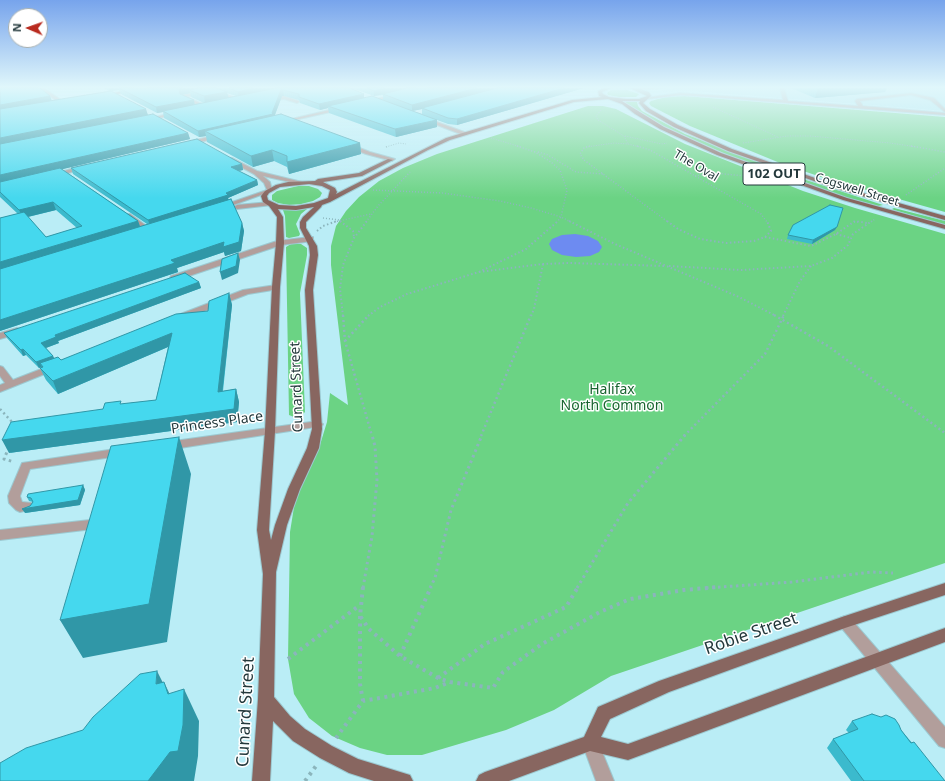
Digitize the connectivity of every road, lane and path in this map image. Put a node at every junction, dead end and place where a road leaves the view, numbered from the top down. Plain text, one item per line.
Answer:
1 (294, 124) edge
2 (439, 124) edge
3 (480, 124) edge
4 (497, 124) edge
5 (605, 124) edge
6 (656, 124) edge
7 (674, 124) edge
8 (751, 124) edge
9 (298, 126) edge
10 (457, 131) junction
11 (465, 134) junction
12 (190, 135) edge
13 (224, 135) edge
14 (485, 136) dead end
15 (624, 136) junction
16 (778, 137) junction
17 (200, 140) junction
18 (340, 142) edge
19 (670, 142) dead end
20 (737, 143) dead end
21 (206, 144) edge
22 (406, 144) dead end
23 (422, 144) dead end
24 (628, 144) junction
25 (180, 145) edge
26 (381, 148) dead end
27 (535, 152) junction
28 (945, 152) edge
29 (399, 155) dead end
30 (225, 156) edge
31 (392, 159) junction
32 (95, 165) edge
33 (945, 168) edge
34 (410, 171) dead end
35 (64, 172) junction
36 (256, 173) junction
37 (603, 174) junction
38 (50, 176) edge
39 (695, 176) junction
40 (748, 176) dead end
41 (71, 177) edge
42 (299, 182) junction
43 (309, 182) junction
44 (269, 191) junction
45 (392, 192) junction
46 (906, 196) dead end
47 (331, 198) junction
48 (322, 203) junction
49 (271, 205) junction
50 (123, 212) edge
51 (371, 214) junction
52 (880, 216) dead end
53 (561, 217) junction
54 (320, 218) dead end
55 (945, 218) edge
56 (339, 220) junction
57 (867, 223) junction
58 (945, 227) edge
59 (149, 230) edge
60 (836, 234) junction
61 (765, 237) junction
62 (354, 238) junction
63 (851, 238) junction
64 (310, 239) junction
65 (280, 243) junction
66 (543, 264) junction
67 (666, 266) junction
68 (810, 266) junction
69 (479, 272) junction
70 (164, 282) edge
71 (276, 287) junction
72 (781, 319) junction
73 (173, 321) edge
74 (22, 329) edge
75 (0, 336) edge
76 (345, 342) junction
77 (63, 364) edge
78 (0, 369) edge
79 (11, 384) junction
80 (0, 389) edge
81 (0, 409) edge
82 (318, 424) junction
83 (17, 427) edge
84 (270, 431) junction
85 (945, 433) edge
86 (12, 440) edge
87 (154, 448) edge
88 (26, 466) junction
89 (118, 468) edge
90 (28, 506) edge
91 (108, 506) edge
92 (0, 535) edge
93 (893, 573) dead end
94 (270, 574) junction
95 (945, 589) edge
96 (360, 605) junction
97 (360, 616) junction
98 (845, 622) junction
99 (945, 635) edge
100 (400, 656) junction
101 (288, 659) dead end
102 (878, 661) junction
103 (438, 678) junction
104 (450, 682) junction
105 (266, 699) junction
106 (363, 701) junction
107 (945, 740) edge
108 (333, 742) dead end
109 (590, 742) junction
110 (319, 762) dead end
111 (261, 781) edge
112 (305, 781) edge
113 (404, 781) edge
114 (484, 781) edge
115 (605, 781) edge

1 - 9 street
2 - 10 street
3 - 10 main road
4 - 11 main road
5 - 15 path
6 - 58 main road, Cogswell Street / 102 OUT
7 - 55 main road, Cogswell Street
8 - 16 path
10 - 11 street
10 - 23 main road
11 - 47 main road
12 - 17 street
13 - 17 street
14 - 27 path
15 - 19 path
15 - 24 path
16 - 20 path
16 - 28 path
17 - 21 street
17 - 25 street
18 - 31 street
22 - 26 path
24 - 37 path, The Oval
24 - 39 path, The Oval
27 - 37 path
27 - 53 path
29 - 31 main road
30 - 36 street
31 - 43 main road
32 - 35 street
33 - 46 path
34 - 45 path
35 - 38 street
35 - 41 street
36 - 42 street
36 - 44 street
37 - 61 path, The Oval
39 - 40 path
39 - 61 path, The Oval
42 - 43 main road
42 - 44 main road
43 - 47 main road
44 - 49 main road, Cunard Street
44 - 49 street
45 - 51 path
45 - 53 path
47 - 48 main road
48 - 49 main road
48 - 64 main road, Cunard Street
49 - 65 main road, Cunard Street
50 - 59 street
51 - 56 path
51 - 62 path
52 - 57 path
53 - 67 path
53 - 69 path
54 - 56 path
56 - 62 path
56 - 64 path
57 - 60 path
57 - 63 path
60 - 61 path
60 - 63 path
62 - 76 path
63 - 68 path
64 - 65 street
64 - 82 main road, Cunard Street
65 - 70 street
65 - 71 main road, Cunard Street
66 - 67 path
66 - 69 path
66 - 100 path
67 - 68 path
67 - 72 path
68 - 72 path
69 - 76 path
71 - 73 street
71 - 84 main road, Cunard Street
72 - 85 path
72 - 103 path
74 - 75 street
76 - 96 path
77 - 79 street
78 - 79 street
79 - 80 street
81 - 83 path
82 - 84 street, Princess Place
82 - 94 main road, Cunard Street
84 - 87 street, Princess Place
84 - 94 main road, Cunard Street
86 - 88 path
88 - 89 street
88 - 90 street
91 - 92 street
93 - 104 path
94 - 105 main road, Cunard Street
95 - 98 main road, Robie Street
96 - 97 path
96 - 101 path
97 - 100 path
97 - 106 path
98 - 102 street
98 - 109 main road, Robie Street
99 - 102 main road
100 - 103 path
102 - 107 street
102 - 109 main road
103 - 104 path
104 - 106 path
105 - 111 main road, Cunard Street
105 - 113 main road
106 - 108 path
109 - 114 main road
109 - 115 street
110 - 112 path

